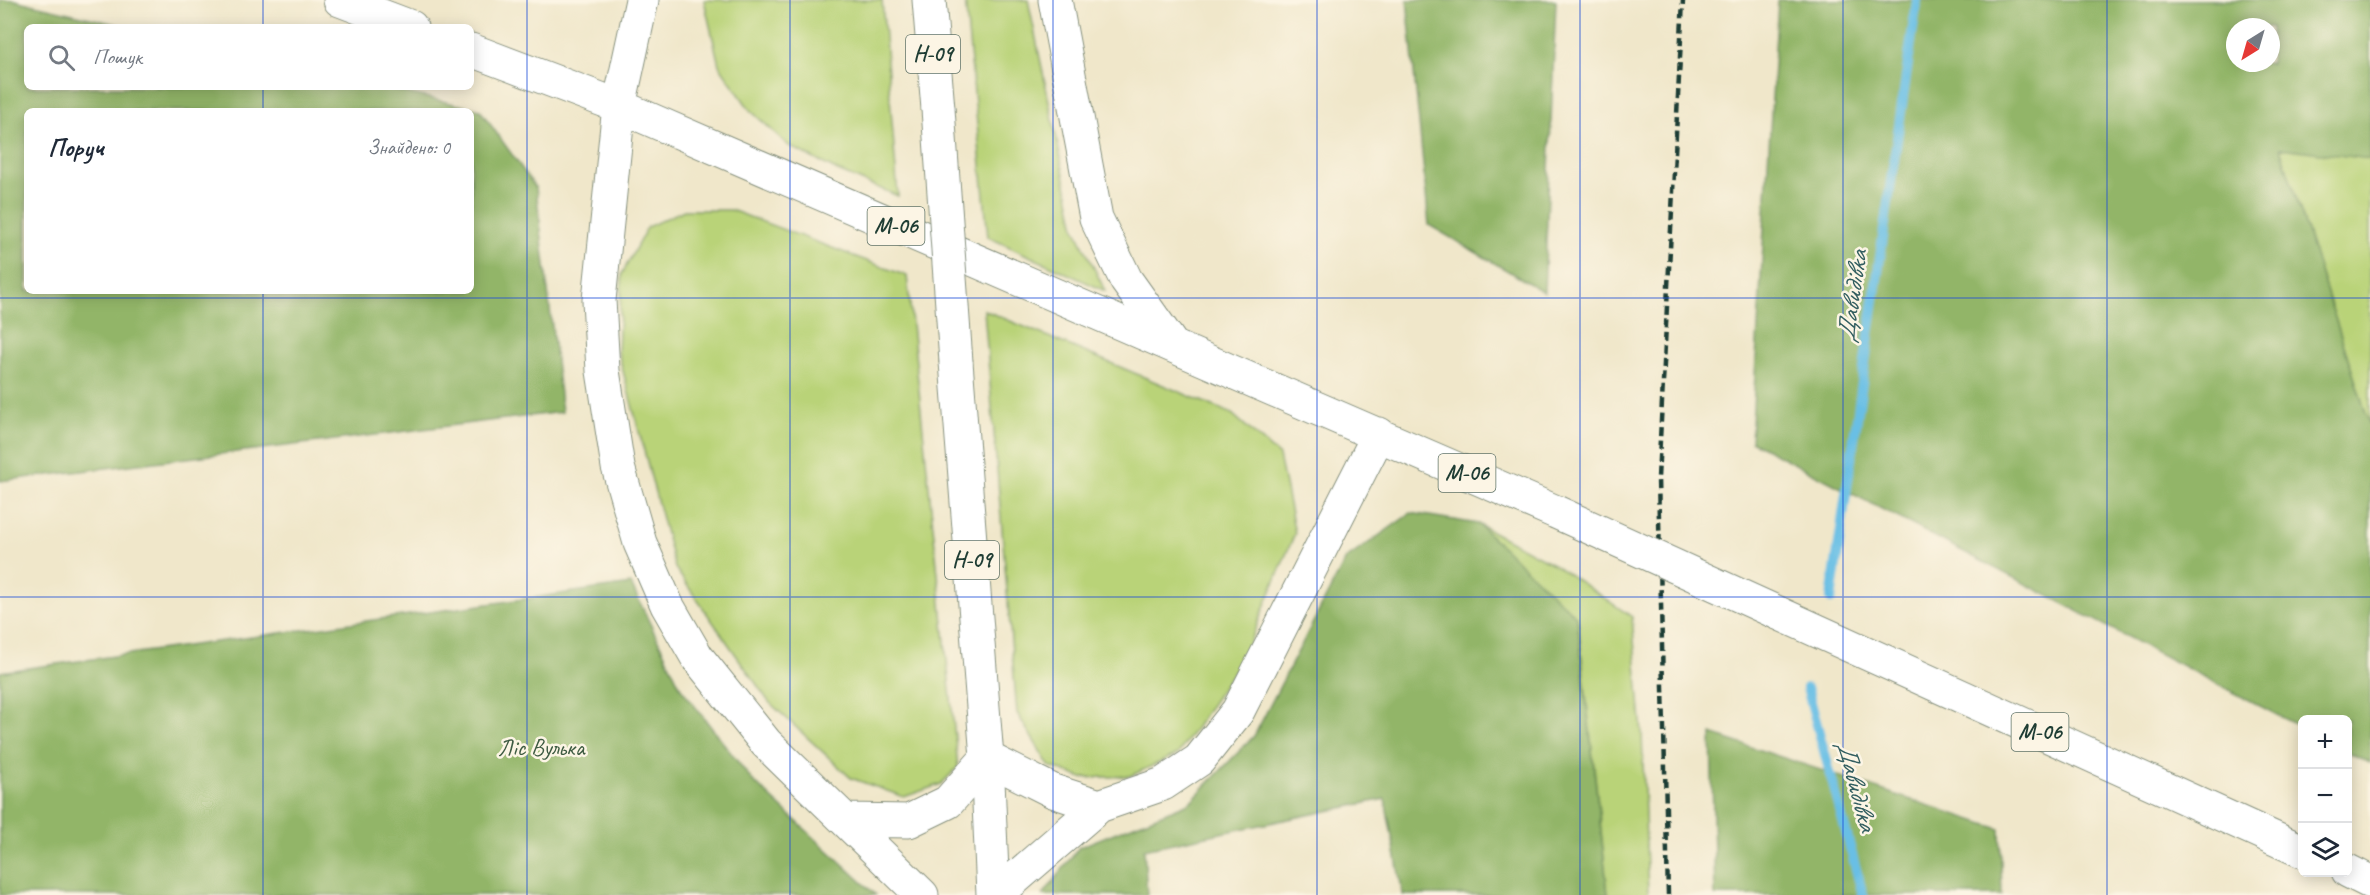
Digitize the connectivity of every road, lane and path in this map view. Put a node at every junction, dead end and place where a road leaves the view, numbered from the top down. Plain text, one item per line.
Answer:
1 (340, 0) edge
2 (642, 0) edge
3 (929, 0) edge
4 (1055, 0) edge
5 (403, 24) edge
6 (474, 51) edge
7 (620, 106) junction
8 (1173, 346) junction
9 (1379, 434) junction
10 (987, 758) junction
11 (1099, 806) junction
12 (847, 820) junction
13 (2298, 849) edge
14 (2352, 873) edge
15 (2370, 882) edge
16 (922, 895) edge
17 (994, 895) edge

1 - 5 main road
2 - 7 main road
3 - 10 main road, Н-09, bridge
4 - 8 main road
6 - 7 main road, М-06
7 - 8 main road, М-06
7 - 12 main road
8 - 9 main road, М-06
9 - 11 main road
9 - 13 main road, М-06, bridge
10 - 11 main road
10 - 12 main road
10 - 17 main road, Н-09
11 - 17 main road
12 - 16 main road
14 - 15 main road

